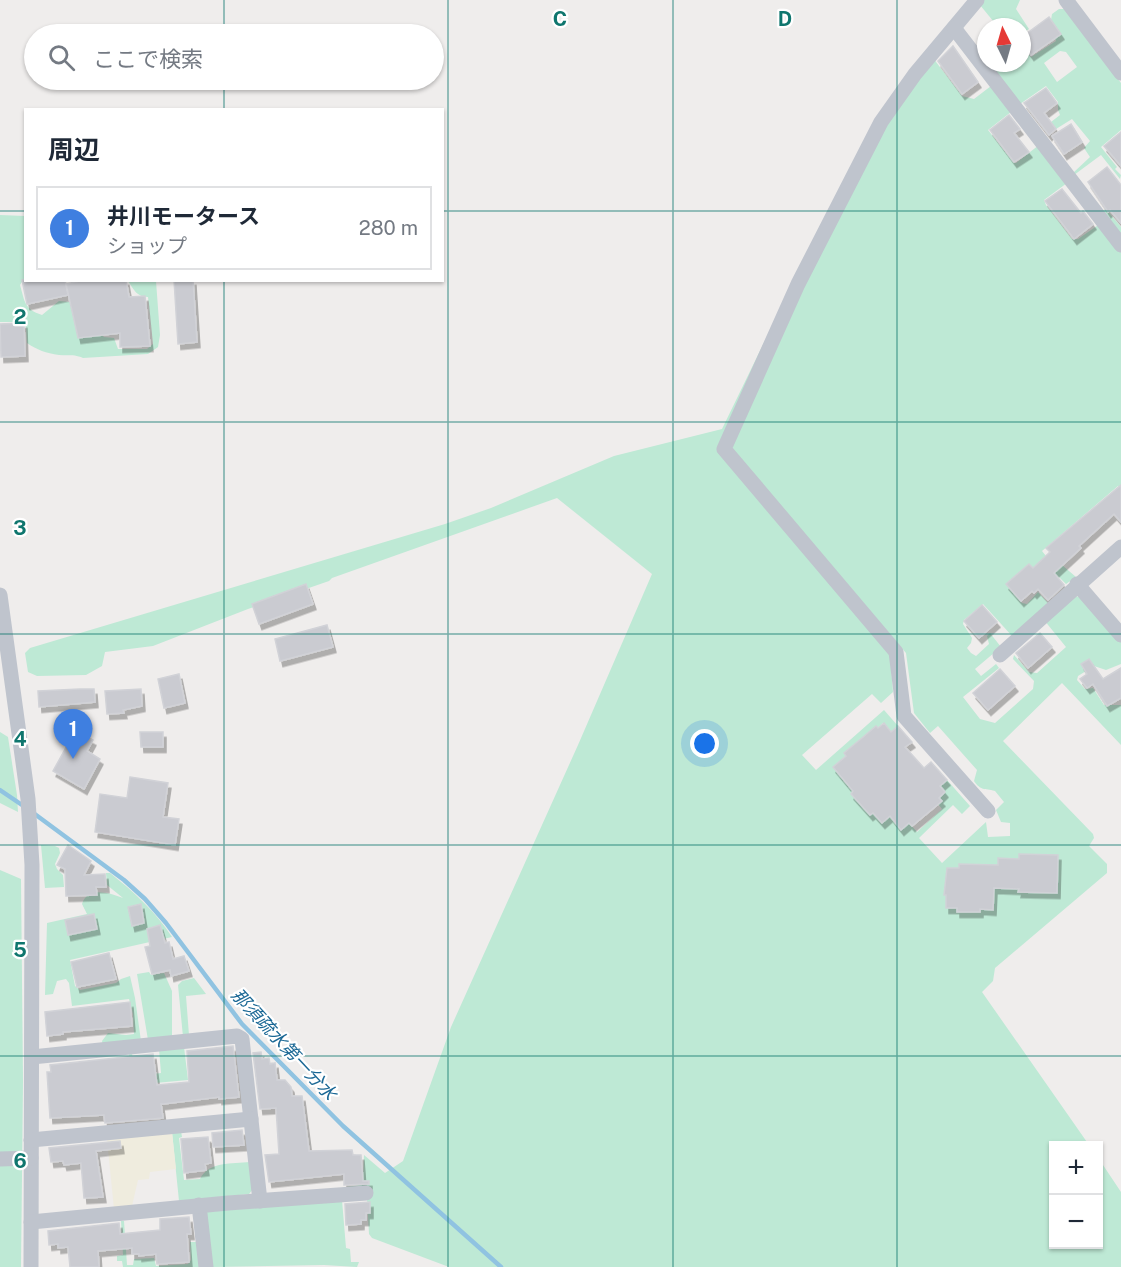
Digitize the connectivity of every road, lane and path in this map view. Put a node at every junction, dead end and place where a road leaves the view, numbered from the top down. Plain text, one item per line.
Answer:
1 (977, 0) edge
2 (1066, 0) edge
3 (954, 28) junction
4 (1121, 73) edge
5 (1121, 245) edge
6 (1121, 547) edge
7 (1077, 584) junction
8 (0, 595) edge
9 (1, 618) edge
10 (1121, 635) edge
11 (1000, 655) dead end
12 (987, 811) dead end
13 (32, 1057) junction
14 (251, 1119) junction
15 (32, 1140) junction
16 (31, 1158) junction
17 (0, 1159) edge
18 (366, 1193) dead end
19 (260, 1200) junction
20 (199, 1205) junction
21 (31, 1222) junction
22 (31, 1267) edge
23 (206, 1267) edge

1 - 3 street
2 - 4 street
3 - 5 street
3 - 12 street
6 - 7 street
7 - 10 street
7 - 11 street
8 - 9 street
9 - 13 street
13 - 14 street
13 - 15 street
14 - 15 street
14 - 19 street
15 - 16 street
16 - 17 street
16 - 21 street
18 - 19 street
19 - 20 street
20 - 21 street
20 - 23 street
21 - 22 street

